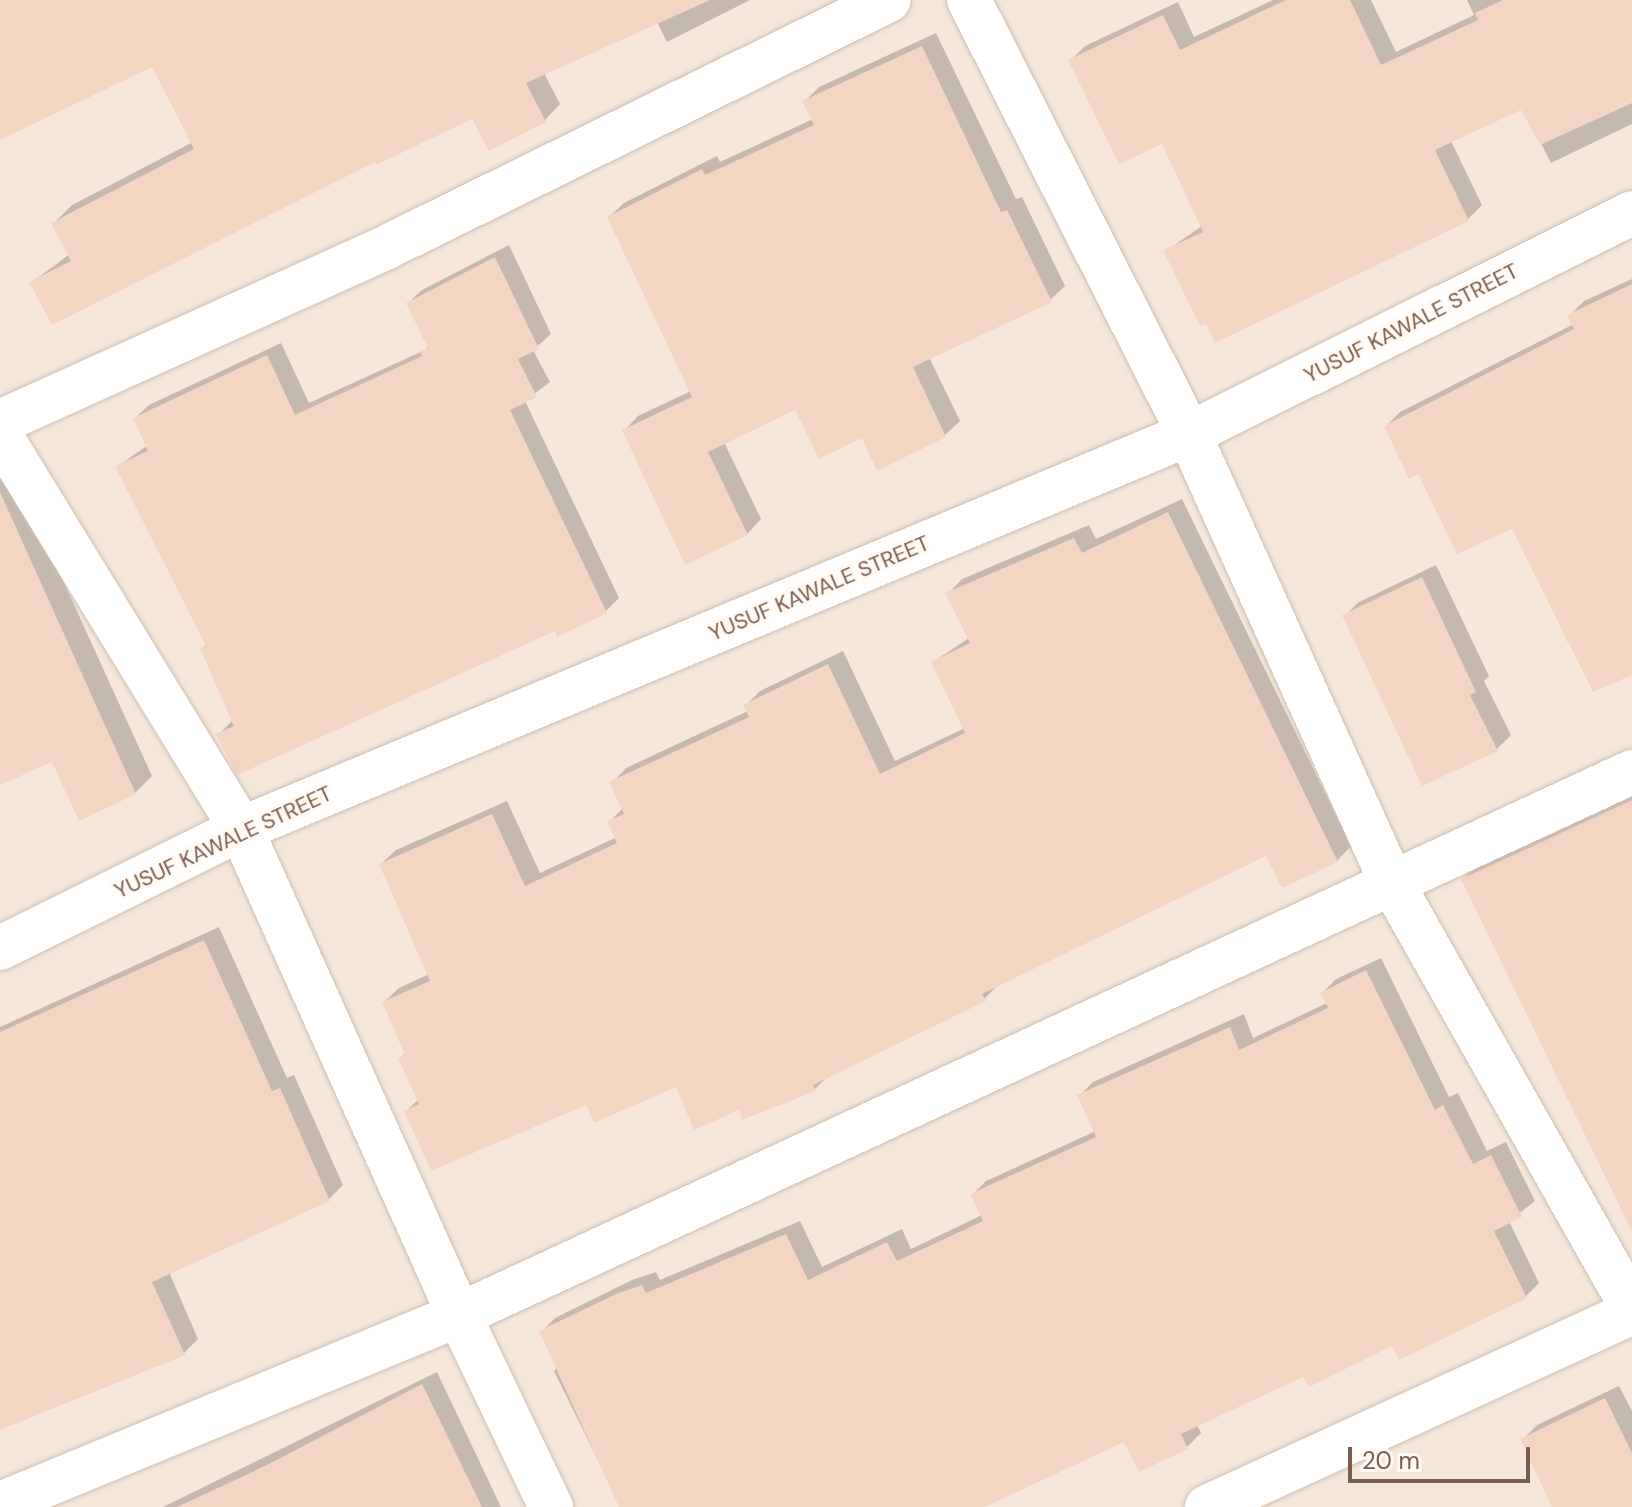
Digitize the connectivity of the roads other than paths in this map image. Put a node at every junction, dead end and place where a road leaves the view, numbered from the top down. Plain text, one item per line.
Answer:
1 (889, 0) edge
2 (969, 0) edge
3 (1632, 213) edge
4 (0, 422) edge
5 (1189, 434) junction
6 (0, 435) edge
7 (1632, 772) edge
8 (241, 829) junction
9 (1393, 885) junction
10 (0, 948) edge
11 (1632, 1310) edge
12 (459, 1315) junction
13 (0, 1504) edge
14 (551, 1507) edge
15 (1207, 1507) edge

1 - 4 street
2 - 5 street
3 - 5 street, YUSUF KAWALE STREET
5 - 8 street, YUSUF KAWALE STREET
5 - 9 street
6 - 8 street
7 - 9 street
8 - 10 street, YUSUF KAWALE STREET
8 - 12 street
9 - 11 street
9 - 12 street
11 - 15 street
12 - 13 street
12 - 14 street

